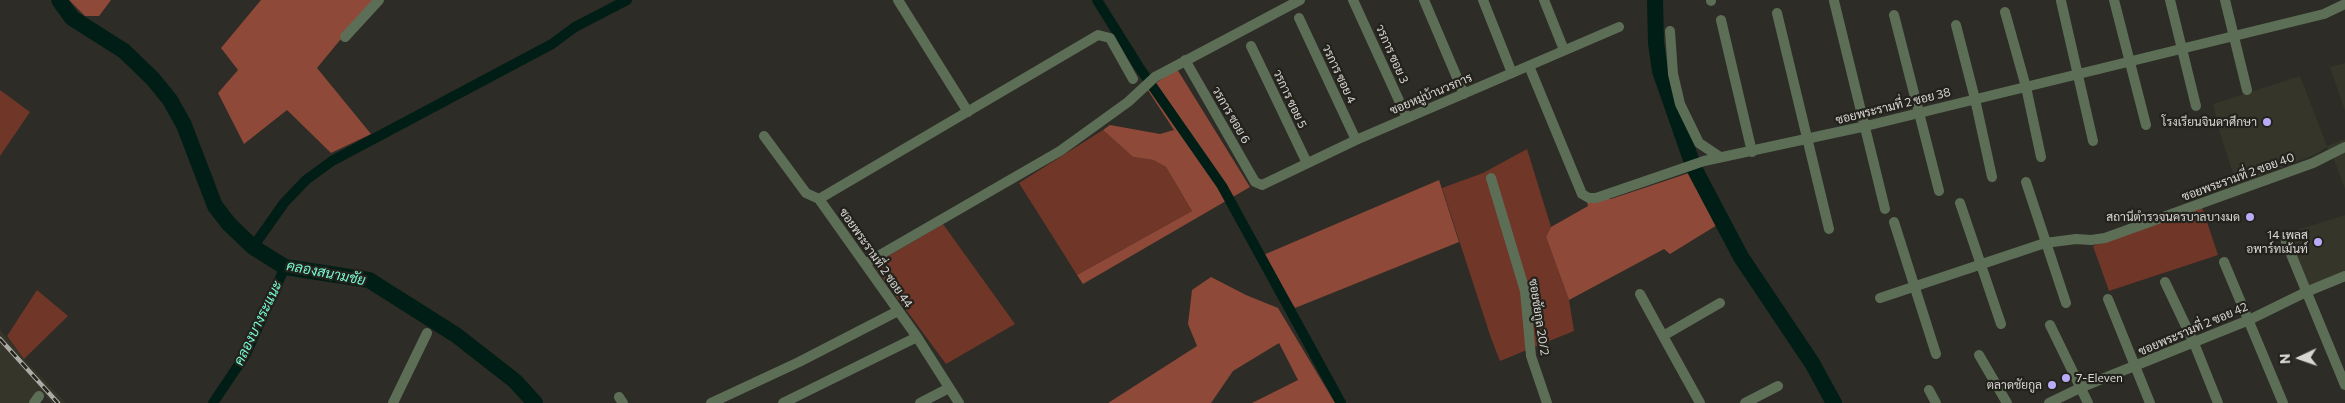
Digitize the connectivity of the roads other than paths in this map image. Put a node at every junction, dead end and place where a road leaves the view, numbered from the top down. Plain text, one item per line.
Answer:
1 (379, 0) edge
2 (898, 0) edge
3 (1300, 0) edge
4 (1353, 0) edge
5 (1424, 0) edge
6 (1483, 0) edge
7 (1544, 0) edge
8 (2114, 0) edge
9 (2170, 0) edge
10 (2225, 0) edge
11 (1834, 1) edge
12 (2061, 1) edge
13 (2345, 4) edge
14 (2005, 12) dead end
15 (1777, 13) dead end
16 (1894, 15) dead end
17 (1299, 18) dead end
18 (1721, 20) dead end
19 (1956, 25) dead end
20 (1618, 27) dead end
21 (1670, 31) dead end
22 (2234, 35) junction
23 (346, 36) dead end
24 (1251, 46) dead end
25 (2182, 47) junction
26 (1564, 50) junction
27 (1185, 60) junction
28 (2128, 61) junction
29 (1529, 66) junction
30 (1512, 73) junction
31 (2078, 74) junction
32 (1133, 79) dead end
33 (2026, 87) junction
34 (2247, 90) dead end
35 (1464, 94) junction
36 (1975, 99) junction
37 (2196, 106) dead end
38 (968, 112) junction
39 (1920, 112) junction
40 (1407, 118) junction
41 (2146, 125) dead end
42 (1866, 126) junction
43 (764, 136) dead end
44 (1356, 140) junction
45 (1808, 140) junction
46 (2093, 141) dead end
47 (2345, 147) edge
48 (1752, 152) junction
49 (1720, 157) junction
50 (2041, 157) dead end
51 (1307, 163) junction
52 (1491, 178) dead end
53 (1992, 178) dead end
54 (1255, 182) joint
55 (2026, 182) dead end
56 (1939, 191) dead end
57 (820, 199) junction
58 (1960, 203) dead end
59 (1885, 208) dead end
60 (1894, 222) dead end
61 (1829, 228) dead end
62 (2286, 242) dead end
63 (2046, 243) junction
64 (2224, 262) dead end
65 (866, 263) junction
66 (1981, 265) junction
67 (2345, 276) edge
68 (2166, 282) dead end
69 (1914, 285) junction
70 (2306, 292) junction
71 (1640, 294) dead end
72 (1880, 298) dead end
73 (2108, 299) dead end
74 (1720, 302) dead end
75 (2066, 303) dead end
76 (898, 311) junction
77 (2249, 320) junction
78 (2001, 324) dead end
79 (2050, 325) dead end
80 (427, 333) dead end
81 (1663, 336) junction
82 (917, 337) junction
83 (2194, 343) junction
84 (1936, 354) dead end
85 (1979, 355) dead end
86 (2135, 367) junction
87 (2345, 385) edge
88 (1778, 386) dead end
89 (2082, 387) junction
90 (950, 388) junction
91 (1929, 390) dead end
92 (393, 403) edge
93 (712, 403) edge
94 (783, 403) edge
95 (920, 403) edge
96 (959, 403) edge
97 (1547, 403) edge
98 (1700, 403) edge
99 (1745, 403) edge
100 (1936, 403) edge
101 (2007, 403) edge
102 (2049, 403) edge
103 (2088, 403) edge
104 (2150, 403) edge
105 (2218, 403) edge
106 (2282, 403) edge

1 - 23 street
2 - 38 street
3 - 27 street
4 - 40 street, วรการ ซอย 3
5 - 35 street
6 - 30 street
7 - 26 street
8 - 28 street
9 - 25 street
10 - 22 street
11 - 42 street
12 - 31 street
13 - 22 street, ซอยพระรามที่ 2 ซอย 38
14 - 33 street
15 - 45 street
16 - 39 street
17 - 44 street, วรการ ซอย 4
18 - 48 street
19 - 36 street
20 - 26 street, ซอยหมู่บ้านวรการ
21 - 49 street
22 - 25 street, ซอยพระรามที่ 2 ซอย 38
22 - 34 street
24 - 51 street, วรการ ซอย 5
25 - 28 street, ซอยพระรามที่ 2 ซอย 38
25 - 37 street
26 - 29 street, ซอยหมู่บ้านวรการ
27 - 54 street, วรการ ซอย 6
27 - 65 street
28 - 31 street, ซอยพระรามที่ 2 ซอย 38
28 - 41 street
29 - 30 street, ซอยหมู่บ้านวรการ
29 - 49 street, ซอยพระรามที่ 2 ซอย 38
30 - 35 street, ซอยหมู่บ้านวรการ
31 - 33 street, ซอยพระรามที่ 2 ซอย 38
31 - 46 street
32 - 38 street
33 - 36 street, ซอยพระรามที่ 2 ซอย 38
33 - 50 street
35 - 40 street, ซอยหมู่บ้านวรการ
36 - 39 street, ซอยพระรามที่ 2 ซอย 38
36 - 53 street
38 - 57 street
39 - 42 street, ซอยพระรามที่ 2 ซอย 38
39 - 56 street
40 - 44 street, ซอยหมู่บ้านวรการ
42 - 45 street, ซอยพระรามที่ 2 ซอย 38
42 - 59 street
43 - 57 street, ซอยพระรามที่ 2 ซอย 44
44 - 51 street, ซอยหมู่บ้านวรการ
45 - 48 street, ซอยพระรามที่ 2 ซอย 38
45 - 61 street
47 - 63 street, ซอยพระรามที่ 2 ซอย 40
48 - 49 street, ซอยพระรามที่ 2 ซอย 38
51 - 54 street, ซอยหมู่บ้านวรการ
52 - 97 street, ซอยชัยกูล 20/2
55 - 63 street
57 - 65 street, ซอยพระรามที่ 2 ซอย 44
58 - 66 street
60 - 69 street
62 - 70 street
63 - 66 street, ซอยพระรามที่ 2 ซอย 40
63 - 75 street
64 - 77 street
65 - 76 street, ซอยพระรามที่ 2 ซอย 44
66 - 69 street, ซอยพระรามที่ 2 ซอย 40
66 - 78 street
67 - 70 street, ซอยพระรามที่ 2 ซอย 42
68 - 83 street
69 - 72 street, ซอยพระรามที่ 2 ซอย 40
69 - 84 street
70 - 77 street, ซอยพระรามที่ 2 ซอย 42
70 - 87 street
71 - 81 street
73 - 86 street
74 - 81 street
76 - 82 street, ซอยพระรามที่ 2 ซอย 44
76 - 93 street
77 - 83 street, ซอยพระรามที่ 2 ซอย 42
77 - 106 street
79 - 89 street
80 - 92 street
81 - 98 street
82 - 90 street, ซอยพระรามที่ 2 ซอย 44
82 - 94 street
83 - 86 street, ซอยพระรามที่ 2 ซอย 42
83 - 105 street
85 - 101 street
86 - 89 street, ซอยพระรามที่ 2 ซอย 42
86 - 104 street
88 - 99 street
89 - 102 street, ซอยพระรามที่ 2 ซอย 42
89 - 103 street
90 - 95 street
90 - 96 street, ซอยพระรามที่ 2 ซอย 44
91 - 100 street

